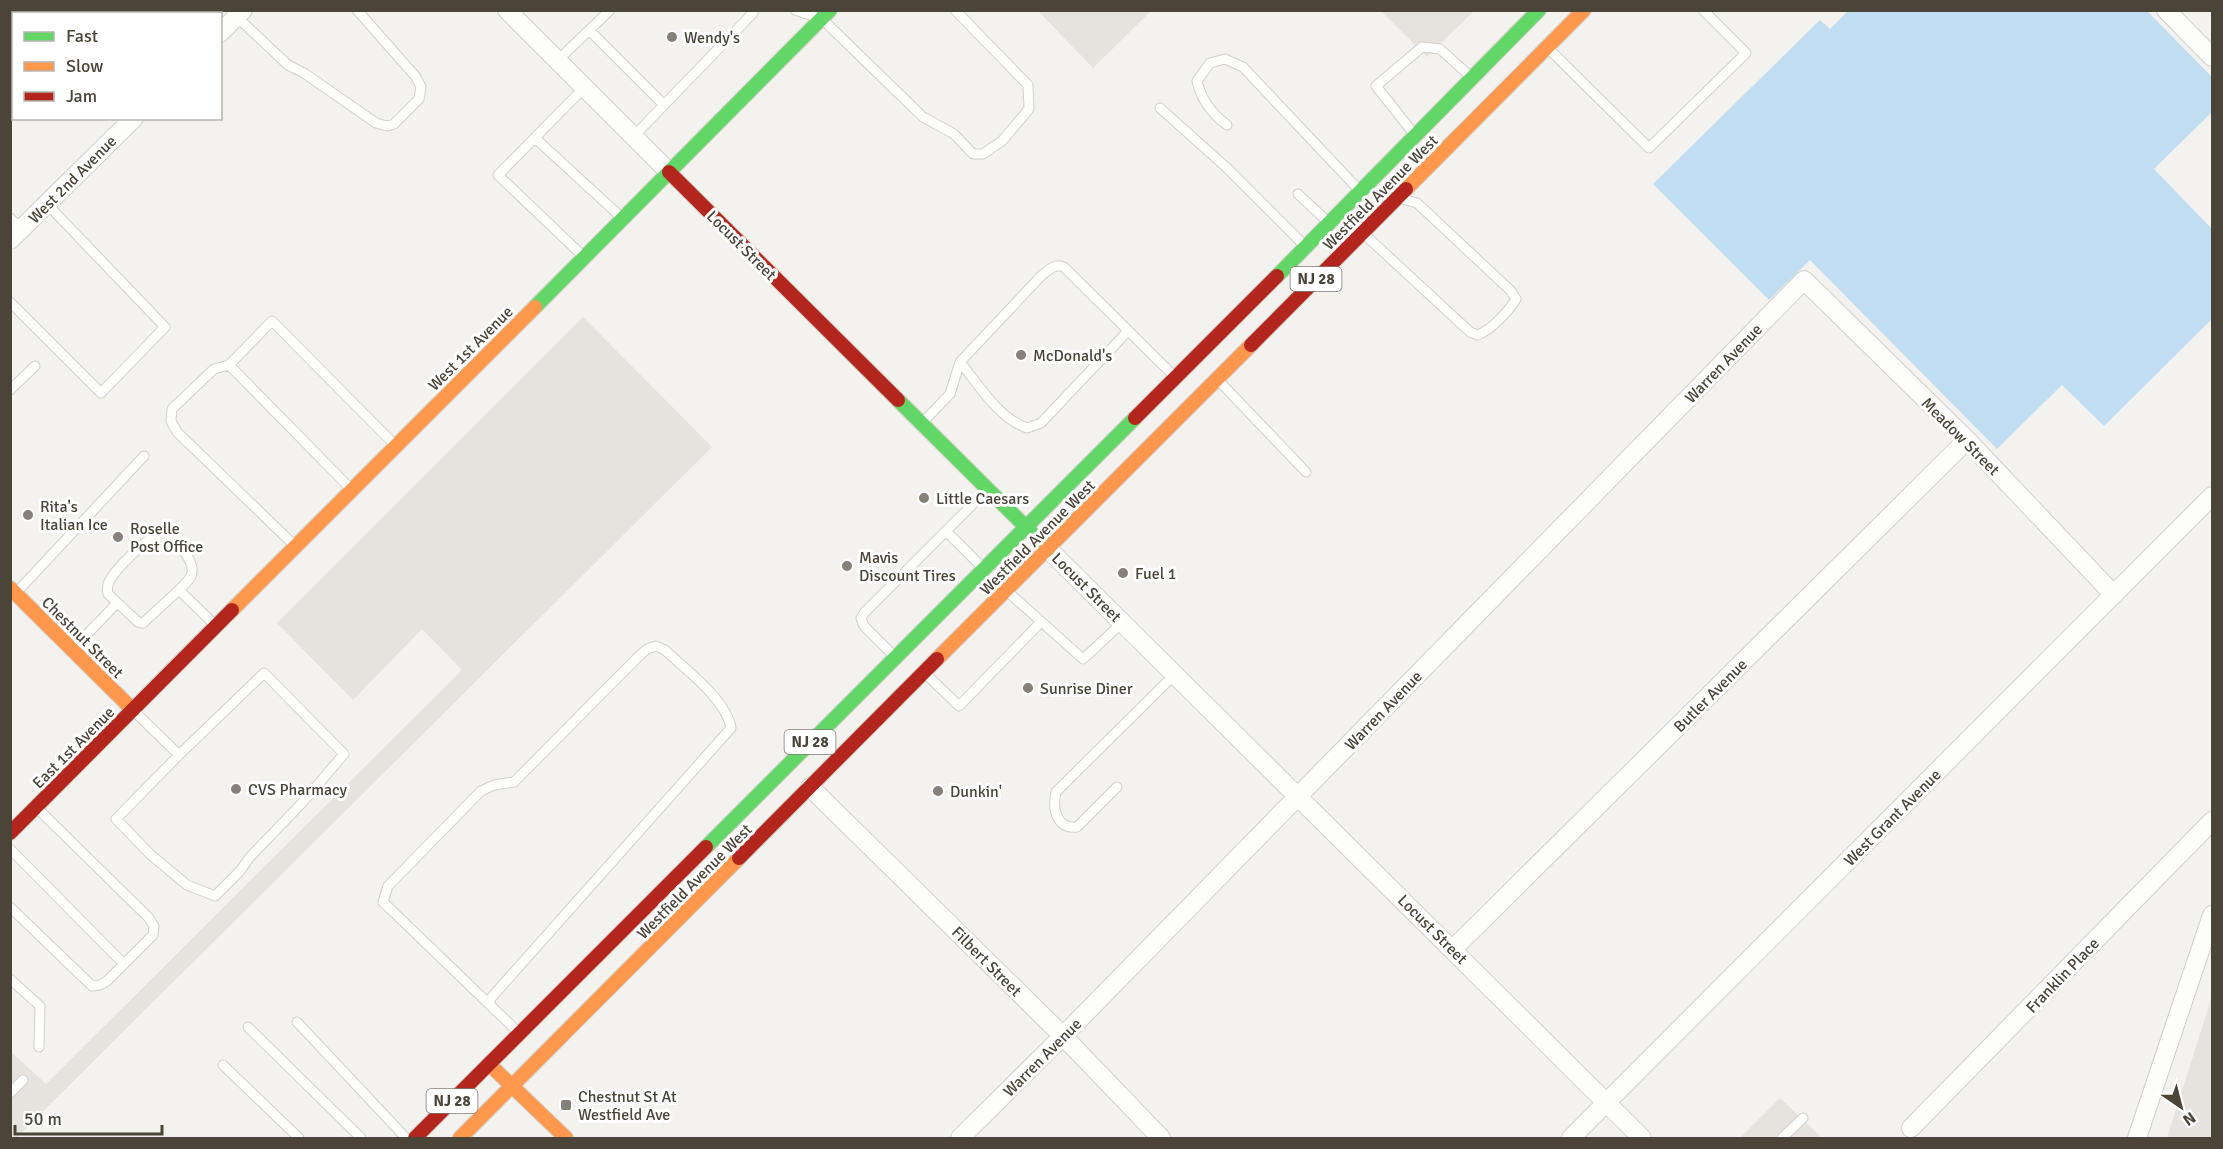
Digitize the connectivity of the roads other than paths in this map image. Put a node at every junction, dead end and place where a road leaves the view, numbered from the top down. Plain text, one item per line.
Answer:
1 (357, 10) edge
2 (507, 10) edge
3 (610, 10) edge
4 (752, 10) edge
5 (795, 10) edge
6 (955, 10) edge
7 (1539, 10) edge
8 (1584, 10) edge
9 (1703, 10) edge
10 (2166, 10) edge
11 (240, 14) edge
12 (826, 15) edge
13 (222, 31) edge
14 (590, 31) junction
15 (1547, 48) junction
16 (2212, 57) edge
17 (557, 61) junction
18 (1472, 79) junction
19 (584, 88) junction
20 (664, 105) junction
21 (1160, 108) dead end
22 (132, 120) edge
23 (1227, 125) dead end
24 (1416, 136) junction
25 (633, 137) junction
26 (535, 138) junction
27 (669, 172) junction
28 (1387, 187) junction
29 (1360, 192) junction
30 (1298, 194) dead end
31 (47, 204) junction
32 (622, 219) junction
33 (1329, 223) junction
34 (14, 229) edge
35 (1363, 232) junction
36 (1305, 247) junction
37 (584, 257) junction
38 (1804, 280) joint
39 (10, 302) edge
40 (1128, 331) junction
41 (960, 362) junction
42 (229, 365) junction
43 (35, 366) dead end
44 (1174, 376) junction
45 (1217, 379) junction
46 (10, 390) edge
47 (922, 423) junction
48 (1967, 440) junction
49 (396, 446) junction
50 (144, 456) dead end
51 (1306, 472) dead end
52 (988, 489) junction
53 (352, 490) junction
54 (2212, 496) edge
55 (1025, 526) junction
56 (946, 531) junction
57 (296, 546) junction
58 (1048, 549) junction
59 (983, 568) junction
60 (179, 590) junction
61 (1006, 591) junction
62 (12, 594) edge
63 (2114, 595) junction
64 (117, 603) junction
65 (1041, 622) junction
66 (1123, 622) junction
67 (217, 626) junction
68 (73, 650) junction
69 (895, 657) junction
70 (925, 672) junction
71 (1175, 674) junction
72 (133, 710) junction
73 (179, 755) junction
74 (810, 787) junction
75 (1117, 787) dead end
76 (1299, 796) junction
77 (36, 807) junction
78 (2212, 821) edge
79 (12, 828) edge
80 (10, 849) edge
81 (10, 908) edge
82 (2212, 915) edge
83 (1453, 949) junction
84 (124, 964) junction
85 (10, 979) edge
86 (489, 1004) junction
87 (297, 1022) dead end
88 (248, 1027) dead end
89 (520, 1033) junction
90 (1063, 1036) junction
91 (39, 1047) dead end
92 (489, 1064) junction
93 (223, 1065) dead end
94 (23, 1080) dead end
95 (512, 1086) junction
96 (10, 1093) edge
97 (1606, 1103) junction
98 (1803, 1118) dead end
99 (1911, 1128) dead end
100 (299, 1138) edge
101 (361, 1138) edge
102 (406, 1138) edge
103 (415, 1138) edge
104 (460, 1138) edge
105 (566, 1138) edge
106 (960, 1138) edge
107 (1161, 1138) edge
108 (1571, 1138) edge
109 (1642, 1138) edge
110 (1782, 1138) edge
111 (2137, 1138) edge

1 - 11 lane
2 - 17 street, Locust Street
3 - 14 lane
4 - 20 lane
5 - 12 lane
6 - 12 lane
7 - 18 main road, Westfield Avenue West / NJ 28
8 - 15 main road, Westfield Avenue West / NJ 28
9 - 15 lane
10 - 16 street
11 - 13 street
12 - 27 main road, West 1st Avenue
14 - 17 lane
14 - 20 lane
15 - 28 main road, Westfield Avenue West / NJ 28
17 - 19 street, Locust Street
18 - 24 main road, Westfield Avenue West / NJ 28
18 - 24 lane
19 - 25 street, Locust Street
19 - 26 lane
20 - 25 lane
21 - 36 lane
22 - 31 street, West 2nd Avenue
23 - 29 lane
24 - 28 main road, Westfield Avenue West / NJ 28
25 - 27 street, Locust Street
26 - 32 lane
26 - 37 lane
27 - 32 main road, West 1st Avenue
27 - 47 main road, Locust Street
28 - 29 main road, Westfield Avenue West / NJ 28
28 - 35 main road, Westfield Avenue West / NJ 28
28 - 35 lane
29 - 33 main road, Westfield Avenue West / NJ 28
30 - 33 lane
31 - 34 street, West 2nd Avenue
31 - 39 lane
32 - 37 main road, West 1st Avenue
33 - 36 main road, Westfield Avenue West / NJ 28
35 - 45 main road, Westfield Avenue West / NJ 28
36 - 44 main road, Westfield Avenue West / NJ 28
37 - 49 main road, West 1st Avenue
38 - 48 street, Meadow Street
38 - 76 street, Warren Avenue
40 - 41 lane
40 - 41 lane
40 - 44 lane
41 - 47 lane
42 - 49 lane
42 - 53 lane
42 - 57 lane
43 - 46 lane
44 - 55 main road, Westfield Avenue West / NJ 28
45 - 51 lane
45 - 58 main road, Westfield Avenue West / NJ 28
47 - 52 main road, Locust Street
48 - 63 street, Meadow Street
48 - 83 street, Butler Avenue
49 - 53 main road, West 1st Avenue
50 - 62 lane
52 - 55 main road, Locust Street
52 - 56 lane
53 - 57 main road, West 1st Avenue
54 - 63 street, West Grant Avenue
55 - 58 main road, Locust Street
55 - 59 main road, Westfield Avenue West / NJ 28
56 - 59 lane
56 - 69 lane
57 - 67 main road, West 1st Avenue
58 - 61 main road, Westfield Avenue West / NJ 28
58 - 66 street, Locust Street
59 - 69 main road, Westfield Avenue West / NJ 28
60 - 64 lane
60 - 64 lane
60 - 67 lane
61 - 65 lane
61 - 70 main road, Westfield Avenue West / NJ 28
62 - 68 main road, Chestnut Street
63 - 97 street, West Grant Avenue
64 - 68 lane
65 - 66 lane
65 - 70 lane
66 - 71 street, Locust Street
67 - 72 main road, West 1st Avenue
68 - 72 main road, Chestnut Street
69 - 89 main road, Westfield Avenue West / NJ 28
70 - 74 main road, Westfield Avenue West / NJ 28
71 - 75 lane
71 - 76 street, Locust Street
72 - 73 lane
72 - 77 main road, East 1st Avenue
73 - 73 lane
74 - 90 street, Filbert Street
74 - 95 main road, Westfield Avenue West / NJ 28
76 - 83 street, Locust Street
76 - 90 street, Warren Avenue
77 - 79 main road, East 1st Avenue
77 - 84 lane
78 - 99 street, Franklin Place
80 - 84 lane
81 - 84 lane
82 - 111 street
83 - 97 street, Locust Street
85 - 91 lane
86 - 86 lane
86 - 89 lane
87 - 102 lane
88 - 101 lane
89 - 92 main road, Westfield Avenue West / NJ 28
90 - 106 street, Warren Avenue
90 - 107 street, Filbert Street
92 - 95 main road
92 - 103 main road, NJ 28
93 - 100 lane
94 - 96 lane
95 - 104 main road, NJ 28
95 - 105 main road
97 - 108 street, West Grant Avenue
97 - 109 street, Locust Street
98 - 110 lane

